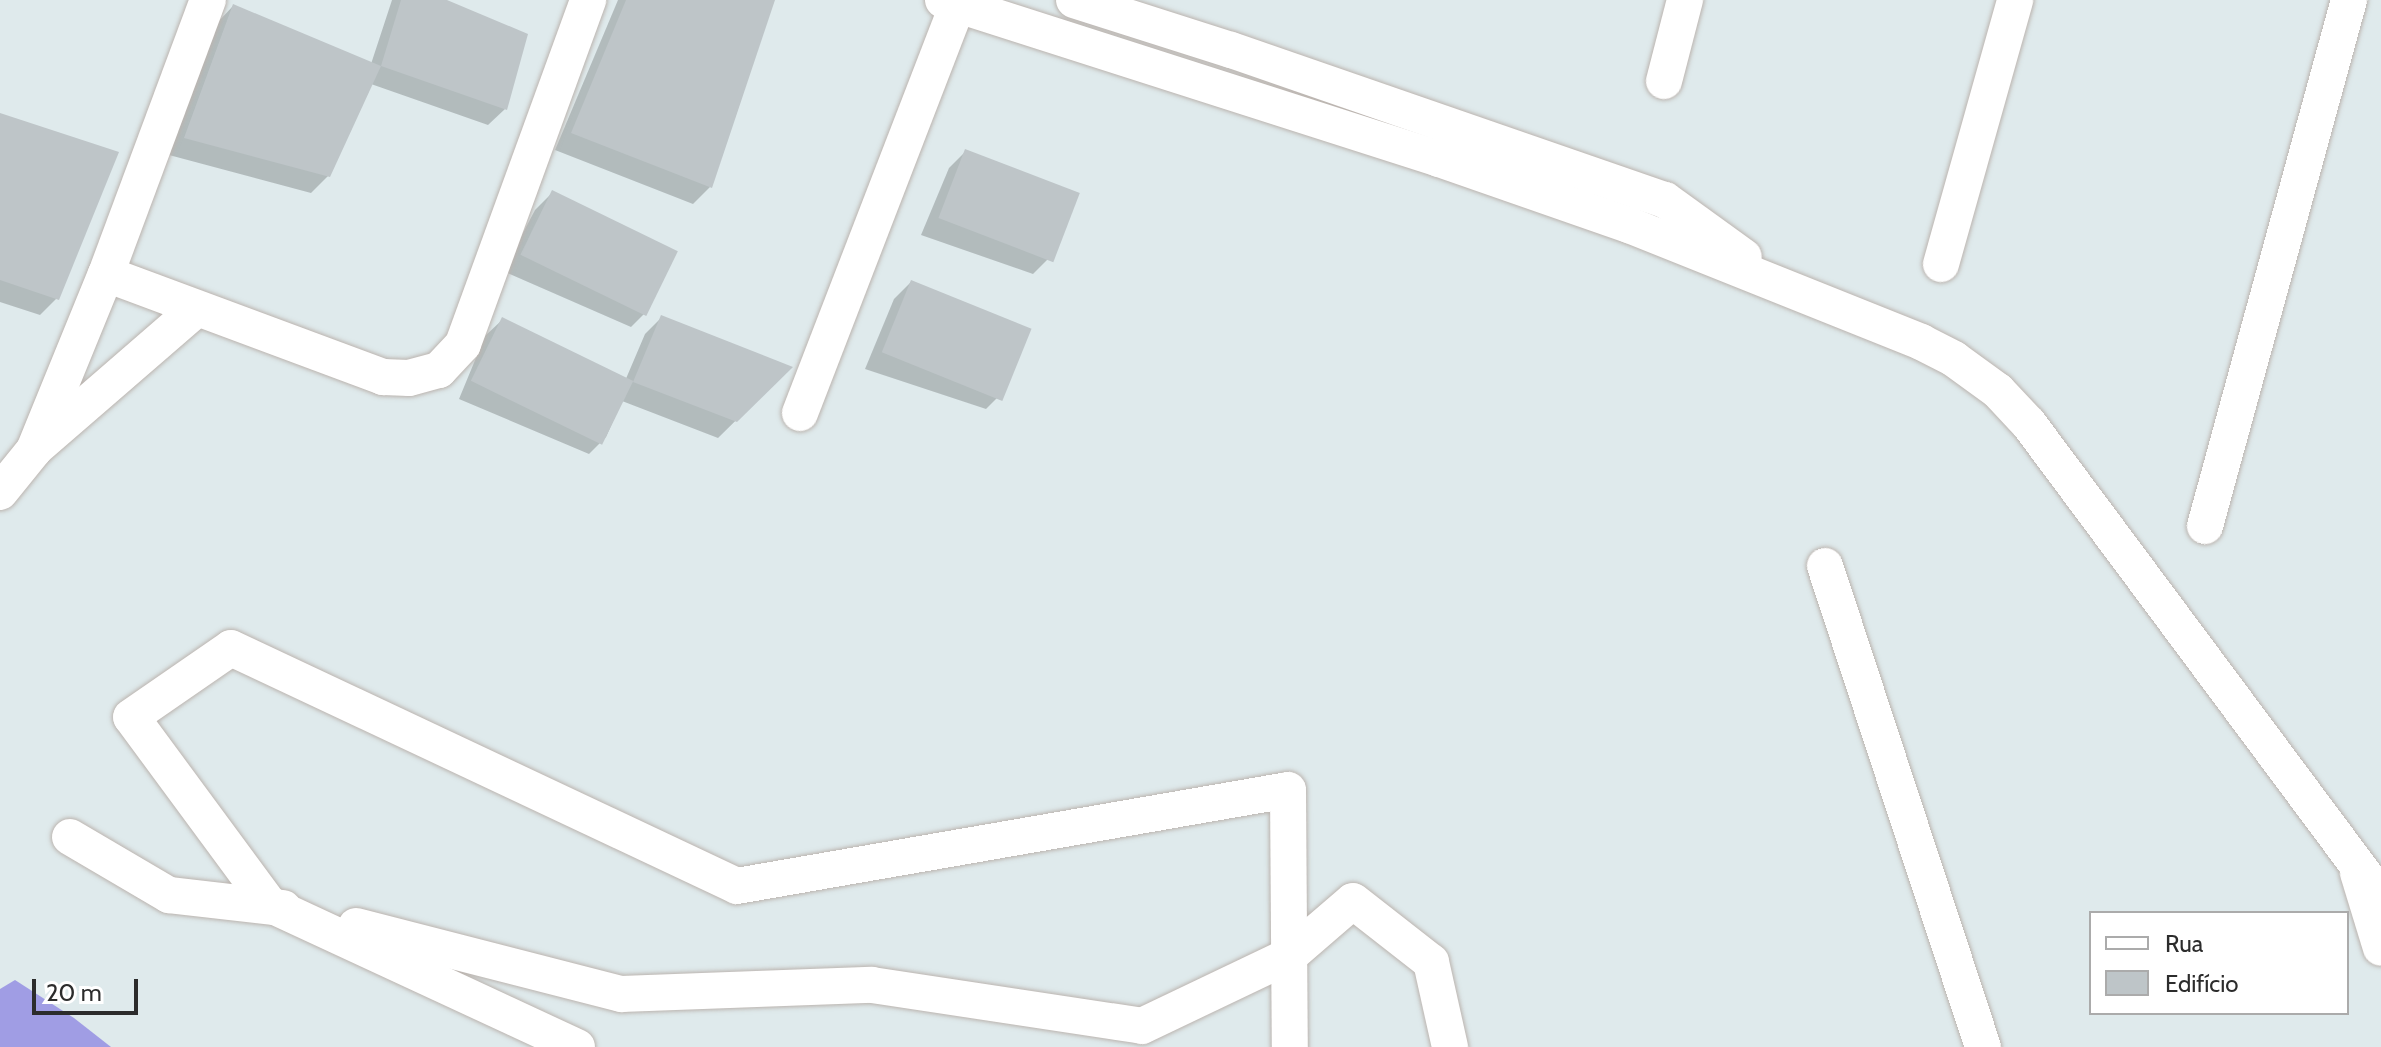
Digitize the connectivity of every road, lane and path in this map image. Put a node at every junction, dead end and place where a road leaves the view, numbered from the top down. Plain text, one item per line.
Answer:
1 (208, 0) edge
2 (588, 0) edge
3 (1074, 0) edge
4 (1685, 0) edge
5 (2015, 0) edge
6 (2349, 0) edge
7 (953, 2) edge
8 (1147, 23) junction
9 (1231, 50) junction
10 (1132, 62) junction
11 (1664, 81) dead end
12 (1217, 90) junction
13 (1451, 125) junction
14 (1439, 159) junction
15 (1941, 264) dead end
16 (106, 274) junction
17 (1788, 288) junction
18 (196, 309) junction
19 (800, 413) dead end
20 (13, 468) edge
21 (2205, 526) dead end
22 (1825, 566) dead end
23 (70, 837) dead end
24 (2356, 868) junction
25 (2381, 897) edge
26 (269, 904) junction
27 (2381, 948) edge
28 (1289, 956) junction
29 (577, 1047) edge
30 (1290, 1047) edge
31 (1450, 1047) edge
32 (1983, 1047) edge

1 - 16 street
2 - 18 street
3 - 8 street
4 - 11 street
5 - 15 street
6 - 21 street
7 - 10 street
7 - 19 street
8 - 9 street
8 - 10 street
9 - 12 street
9 - 13 street
10 - 12 street
12 - 14 street
13 - 14 street
13 - 17 street
14 - 17 street
16 - 18 street
16 - 20 street
17 - 24 street
18 - 20 street
22 - 32 street
23 - 26 street
24 - 25 street
24 - 27 street
26 - 28 street
26 - 28 street
26 - 29 street
28 - 30 street
28 - 31 street

